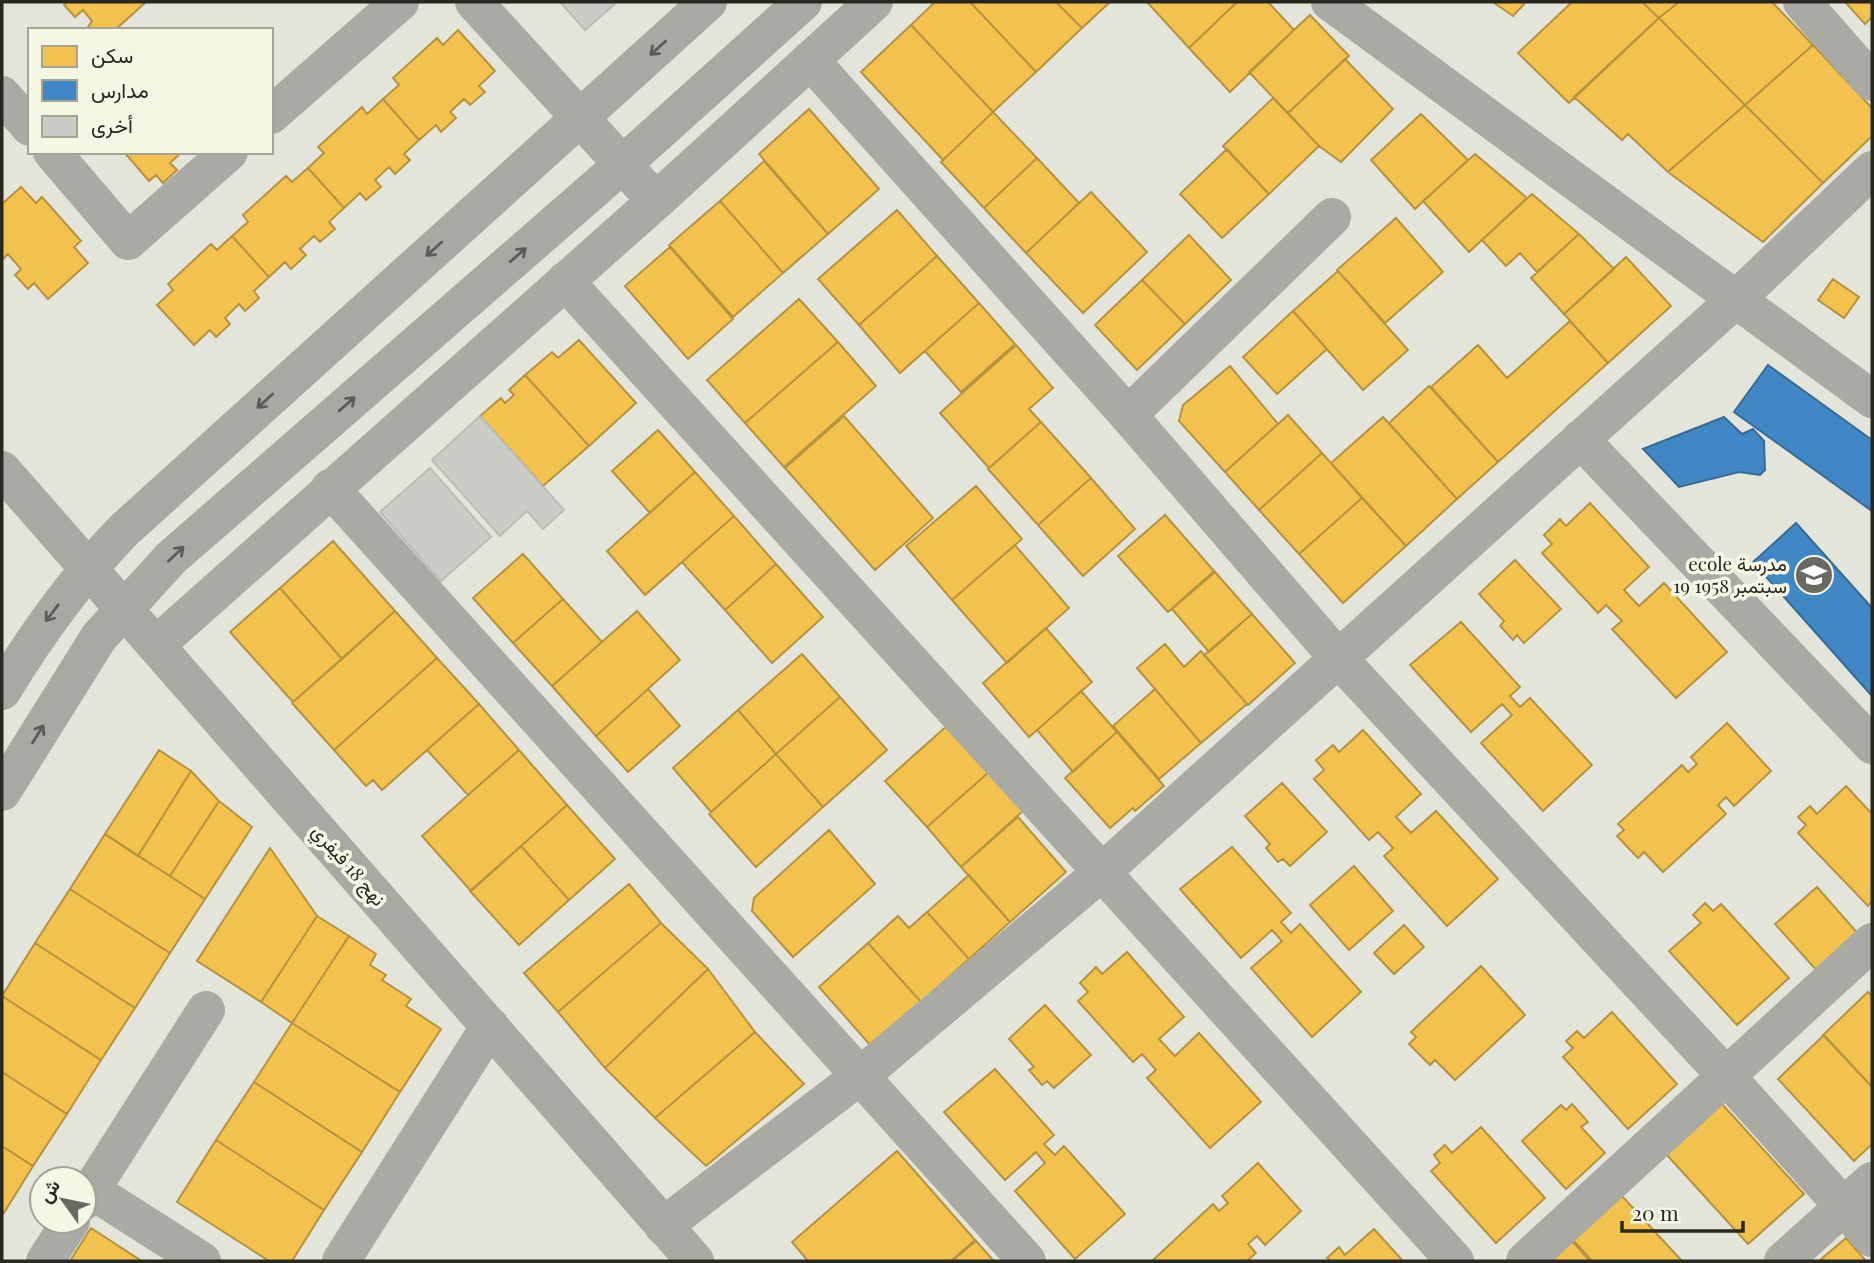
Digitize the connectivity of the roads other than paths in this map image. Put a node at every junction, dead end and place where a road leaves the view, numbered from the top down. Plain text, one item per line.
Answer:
1 (400, 2) edge
2 (474, 2) edge
3 (708, 2) edge
4 (803, 2) edge
5 (874, 2) edge
6 (1330, 2) edge
7 (1802, 2) edge
8 (810, 60) junction
9 (1872, 82) edge
10 (2, 94) edge
11 (273, 113) edge
12 (580, 119) junction
13 (28, 125) edge
14 (54, 154) edge
15 (227, 154) edge
16 (622, 165) junction
17 (1872, 170) edge
18 (656, 201) junction
19 (1332, 217) dead end
20 (565, 281) junction
21 (1735, 300) junction
22 (1872, 399) edge
23 (1128, 415) junction
24 (1580, 439) junction
25 (2, 470) edge
26 (330, 488) junction
27 (87, 568) junction
28 (121, 609) junction
29 (156, 645) junction
30 (1338, 658) junction
31 (2, 691) edge
32 (1872, 745) edge
33 (2, 792) edge
34 (1102, 872) junction
35 (1872, 942) edge
36 (206, 1010) dead end
37 (490, 1026) junction
38 (860, 1076) junction
39 (1727, 1077) junction
40 (98, 1179) edge
41 (1872, 1181) edge
42 (1844, 1206) junction
43 (98, 1212) edge
44 (663, 1226) junction
45 (62, 1235) edge
46 (1872, 1238) edge
47 (45, 1261) edge
48 (202, 1261) edge
49 (341, 1261) edge
50 (695, 1261) edge
51 (1027, 1261) edge
52 (1455, 1261) edge
53 (1525, 1261) edge
54 (1783, 1261) edge

1 - 11 street
2 - 12 street
3 -> 12 main road
4 - 16 main road
5 - 8 street
6 - 21 street
7 - 9 street
8 - 18 street
8 - 23 street
10 - 13 street
12 - 16 street
12 -> 27 main road
14 - 15 street
16 - 18 street
28 -> 16 main road
17 - 21 street
18 - 20 street
19 - 23 street
20 - 26 street
20 - 34 street
21 - 22 street
21 - 24 street
23 - 30 street
24 - 30 street
24 - 32 street
25 - 27 main road, نهج 18 فيفري
26 - 29 street
26 - 38 street
27 - 28 main road, نهج 18 فيفري
27 -> 31 main road
28 - 29 main road, نهج 18 فيفري
33 -> 28 main road
29 - 37 main road, نهج 18 فيفري
30 - 34 street
30 - 39 street
34 - 38 street
34 - 52 street
35 - 39 street
36 - 40 street
37 - 44 main road, نهج 18 فيفري
37 - 49 street
38 - 44 street
38 - 51 street
39 - 42 street
39 - 53 street
41 - 42 street
42 - 46 street
42 - 54 street
43 - 48 street
44 - 50 main road, نهج 18 فيفري
45 - 47 street

